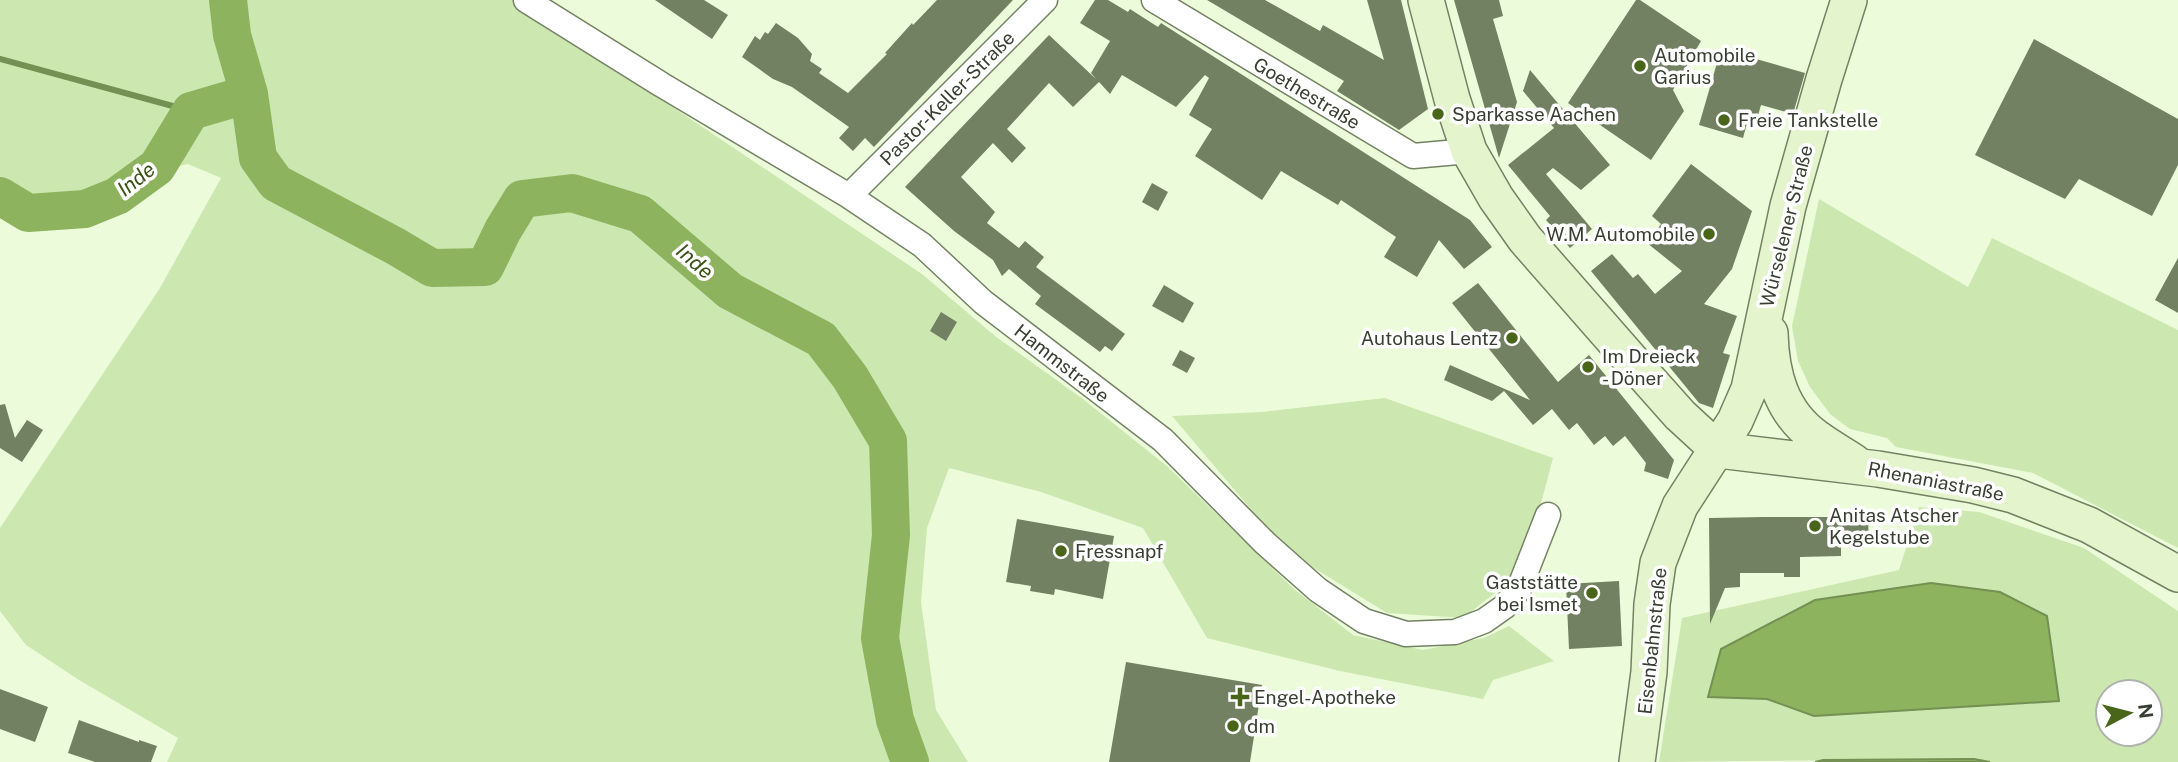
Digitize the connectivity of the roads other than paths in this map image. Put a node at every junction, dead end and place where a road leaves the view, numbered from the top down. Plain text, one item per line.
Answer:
1 (526, 0) edge
2 (1045, 0) edge
3 (1154, 0) edge
4 (1426, 0) edge
5 (1849, 0) edge
6 (1469, 151) junction
7 (849, 196) junction
8 (1768, 296) junction
9 (1718, 450) junction
10 (1860, 466) junction
11 (1548, 515) dead end
12 (2178, 574) edge
13 (1637, 762) edge

1 - 7 street, Hammstraße
2 - 7 street, Pastor-Keller-Straße
3 - 6 street, Goethestraße
4 - 6 main road
5 - 8 main road, Würselener Straße
6 - 9 main road
7 - 11 street, Hammstraße
8 - 9 main road, Würselener Straße
8 - 10 main road
9 - 10 main road, Rhenaniastraße
9 - 13 main road, Eisenbahnstraße
10 - 12 main road, Rhenaniastraße

